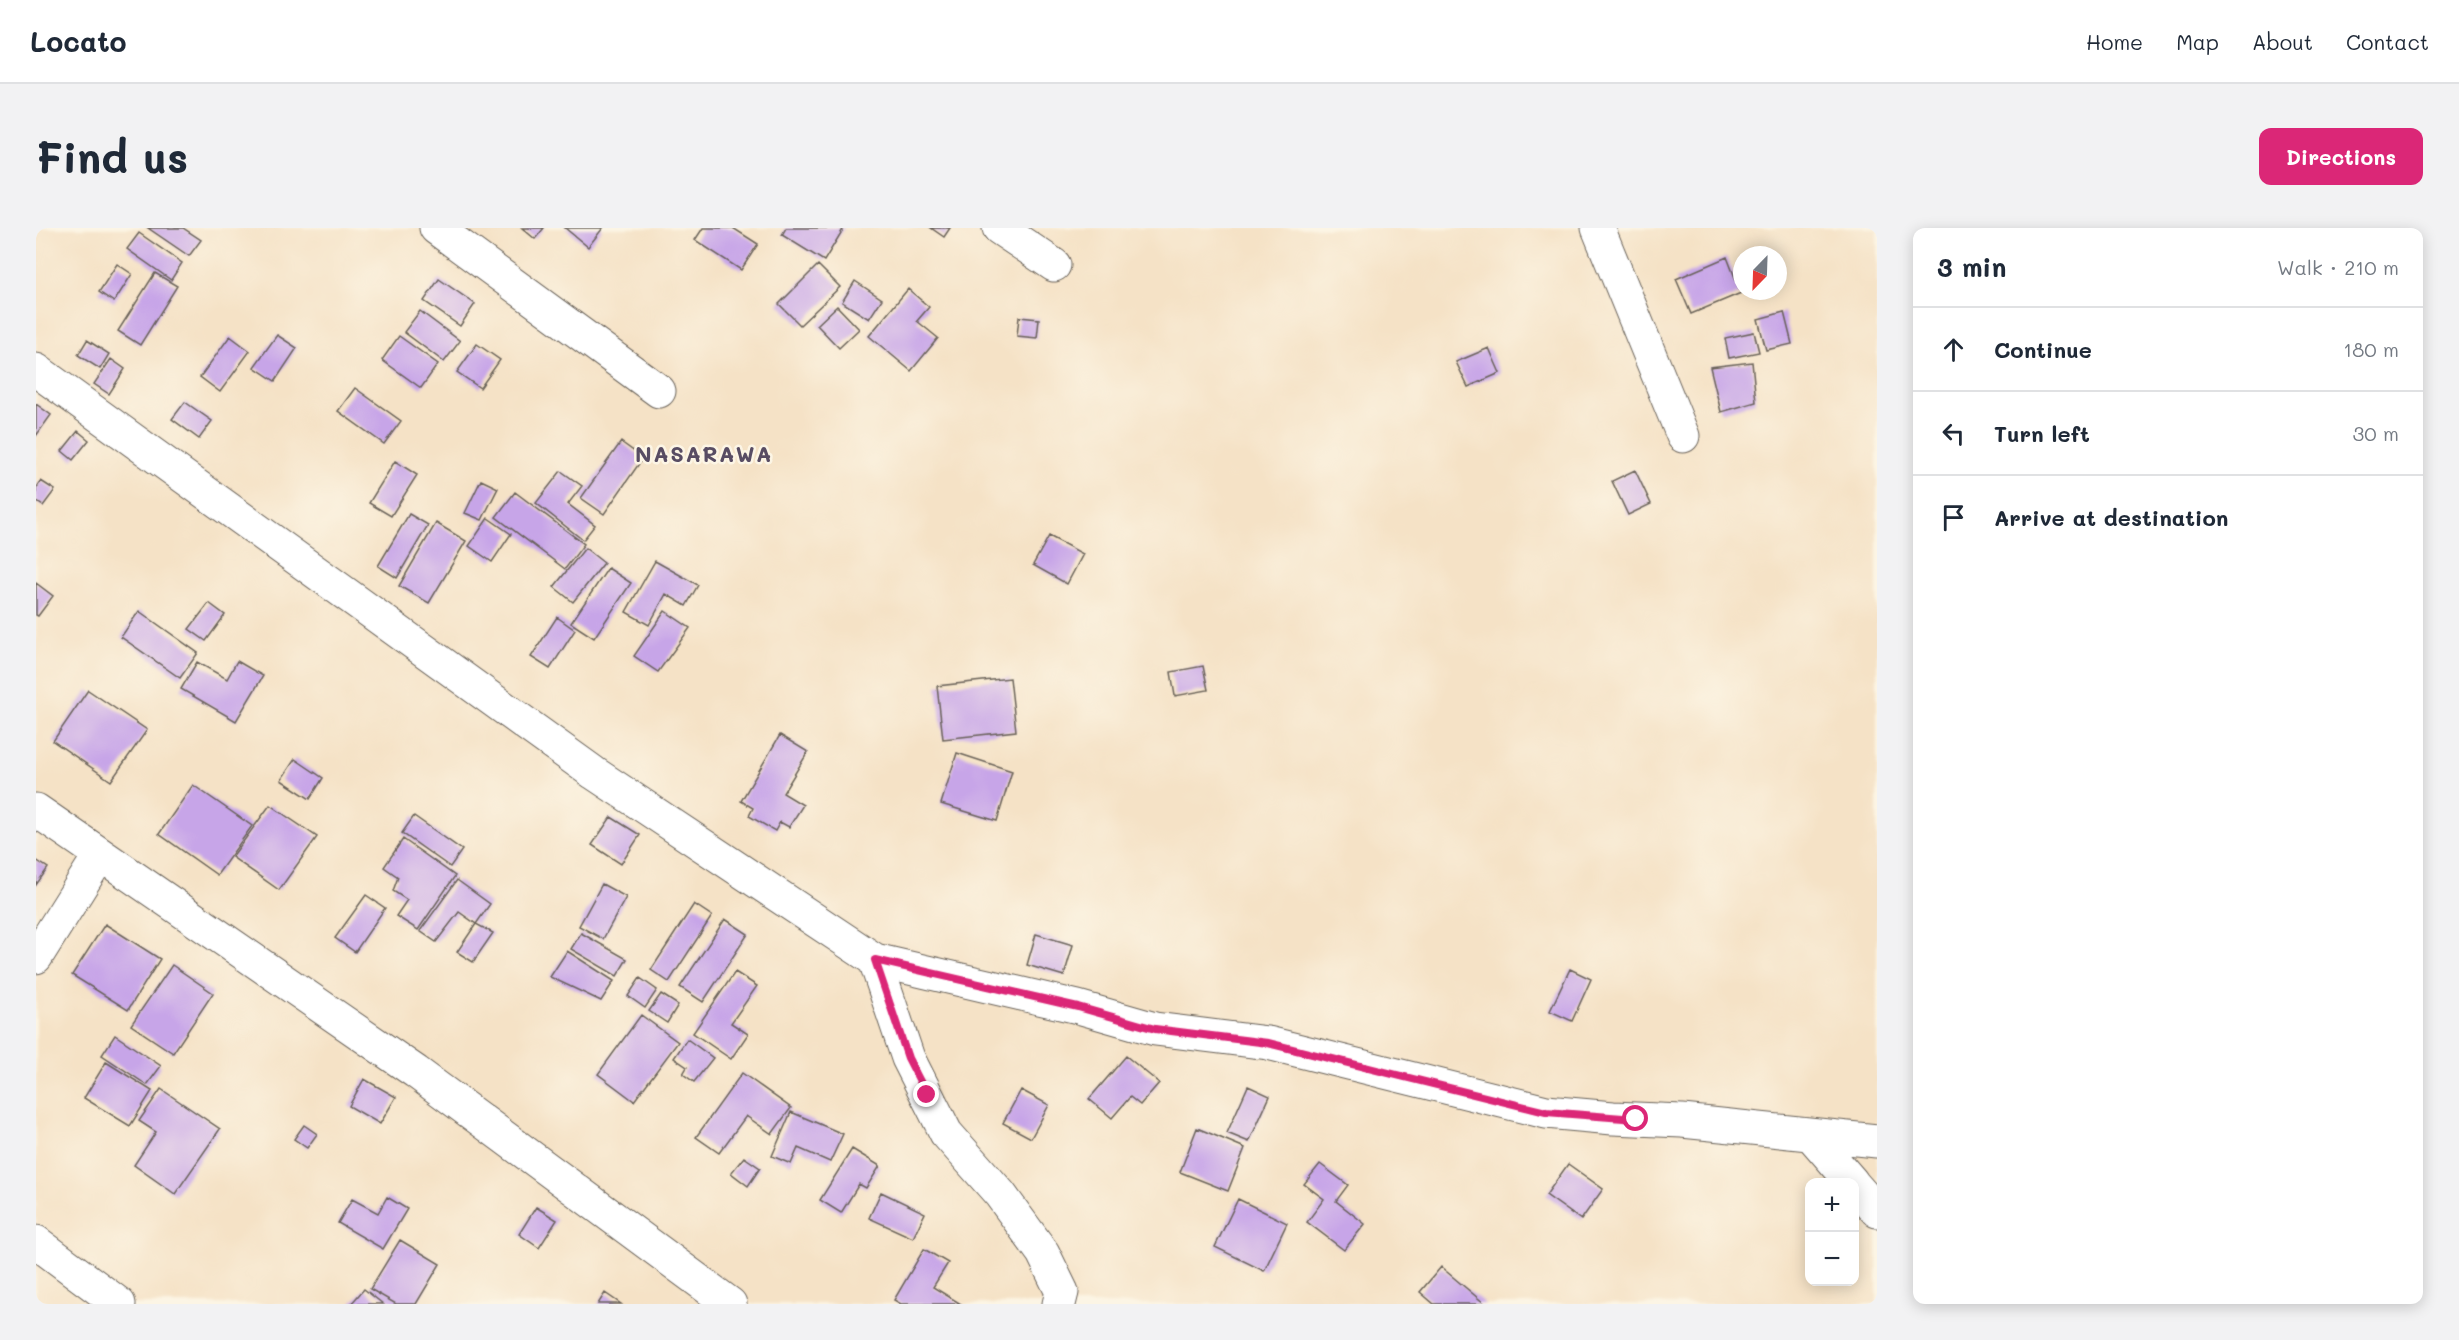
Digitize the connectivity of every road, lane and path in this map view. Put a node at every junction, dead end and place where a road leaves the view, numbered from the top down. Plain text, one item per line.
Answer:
1 (436, 228) edge
2 (999, 228) edge
3 (1598, 228) edge
4 (1054, 265) dead end
5 (36, 370) edge
6 (659, 391) dead end
7 (1683, 436) dead end
8 (36, 810) edge
9 (100, 855) junction
10 (36, 957) edge
11 (875, 960) junction
12 (1812, 1136) junction
13 (1877, 1142) edge
14 (1848, 1178) edge
15 (1859, 1191) edge
16 (1877, 1211) edge
17 (36, 1242) edge
18 (119, 1304) edge
19 (730, 1304) edge
20 (1059, 1304) edge

1 - 6 street
2 - 4 street
3 - 7 street
5 - 11 street
8 - 9 street
9 - 10 street
9 - 19 street
11 - 12 street
11 - 20 street
12 - 13 street
12 - 14 street
15 - 16 street
17 - 18 street

